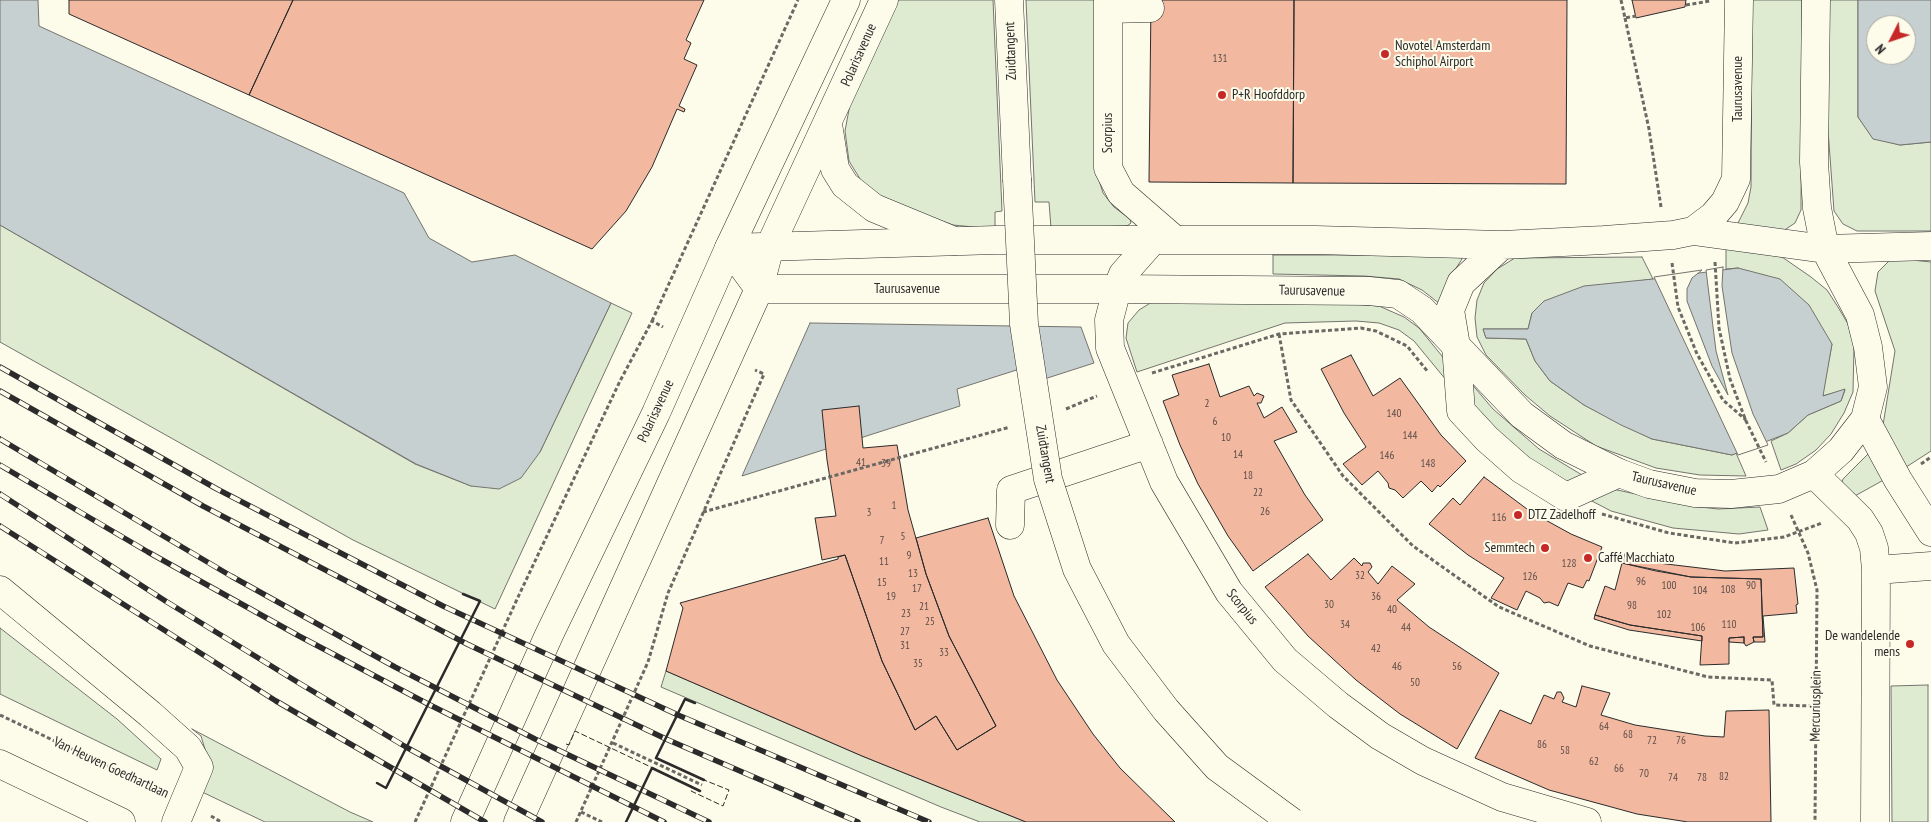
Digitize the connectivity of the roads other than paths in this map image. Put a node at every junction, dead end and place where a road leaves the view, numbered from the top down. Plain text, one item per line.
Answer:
1 (846, 0) edge
2 (884, 0) edge
3 (1009, 0) edge
4 (1739, 0) edge
5 (1816, 0) edge
6 (1108, 4) edge
7 (1150, 8) dead end
8 (828, 124) junction
9 (1683, 233) junction
10 (1164, 239) junction
11 (954, 241) junction
12 (1502, 245) junction
13 (770, 246) junction
14 (1931, 246) edge
15 (729, 248) junction
16 (1825, 249) junction
17 (759, 289) junction
18 (1117, 289) junction
19 (1456, 346) junction
20 (1865, 419) junction
21 (1149, 444) junction
22 (1619, 473) junction
23 (1814, 474) junction
24 (1010, 525) dead end
25 (1931, 532) edge
26 (1931, 566) edge
27 (1876, 570) junction
28 (0, 590) edge
29 (0, 764) edge
30 (180, 812) edge
31 (121, 822) edge
32 (465, 822) edge
33 (518, 822) edge
34 (1292, 822) edge
35 (1587, 822) edge
36 (1875, 822) edge

1 - 15 main road, Polarisavenue
2 - 8 main road, Polarisavenue
3 - 34 main road, Zuidtangent, bridge
4 - 9 main road, Taurusavenue
5 - 16 main road, Taurusavenue
6 - 7 main road
6 - 10 main road, Scorpius
8 - 11 main road
8 - 13 main road, Polarisavenue
9 - 12 main road
9 - 16 main road
10 - 11 main road
10 - 12 main road
10 - 18 main road, Scorpius
11 - 13 main road
12 - 19 main road
13 - 15 main road
13 - 17 main road, Polarisavenue
14 - 16 main road
15 - 17 main road
15 - 32 main road, Polarisavenue
16 - 20 main road, Taurusavenue
17 - 18 main road, Taurusavenue
17 - 33 main road, Polarisavenue
18 - 19 main road, Taurusavenue
18 - 21 main road, Scorpius
19 - 22 main road, Taurusavenue
19 - 22 main road
20 - 23 main road, Taurusavenue
20 - 25 main road
21 - 24 main road
21 - 35 main road, Scorpius
22 - 23 main road, Taurusavenue
23 - 27 main road
26 - 27 main road
27 - 36 main road
28 - 30 main road
29 - 31 main road

